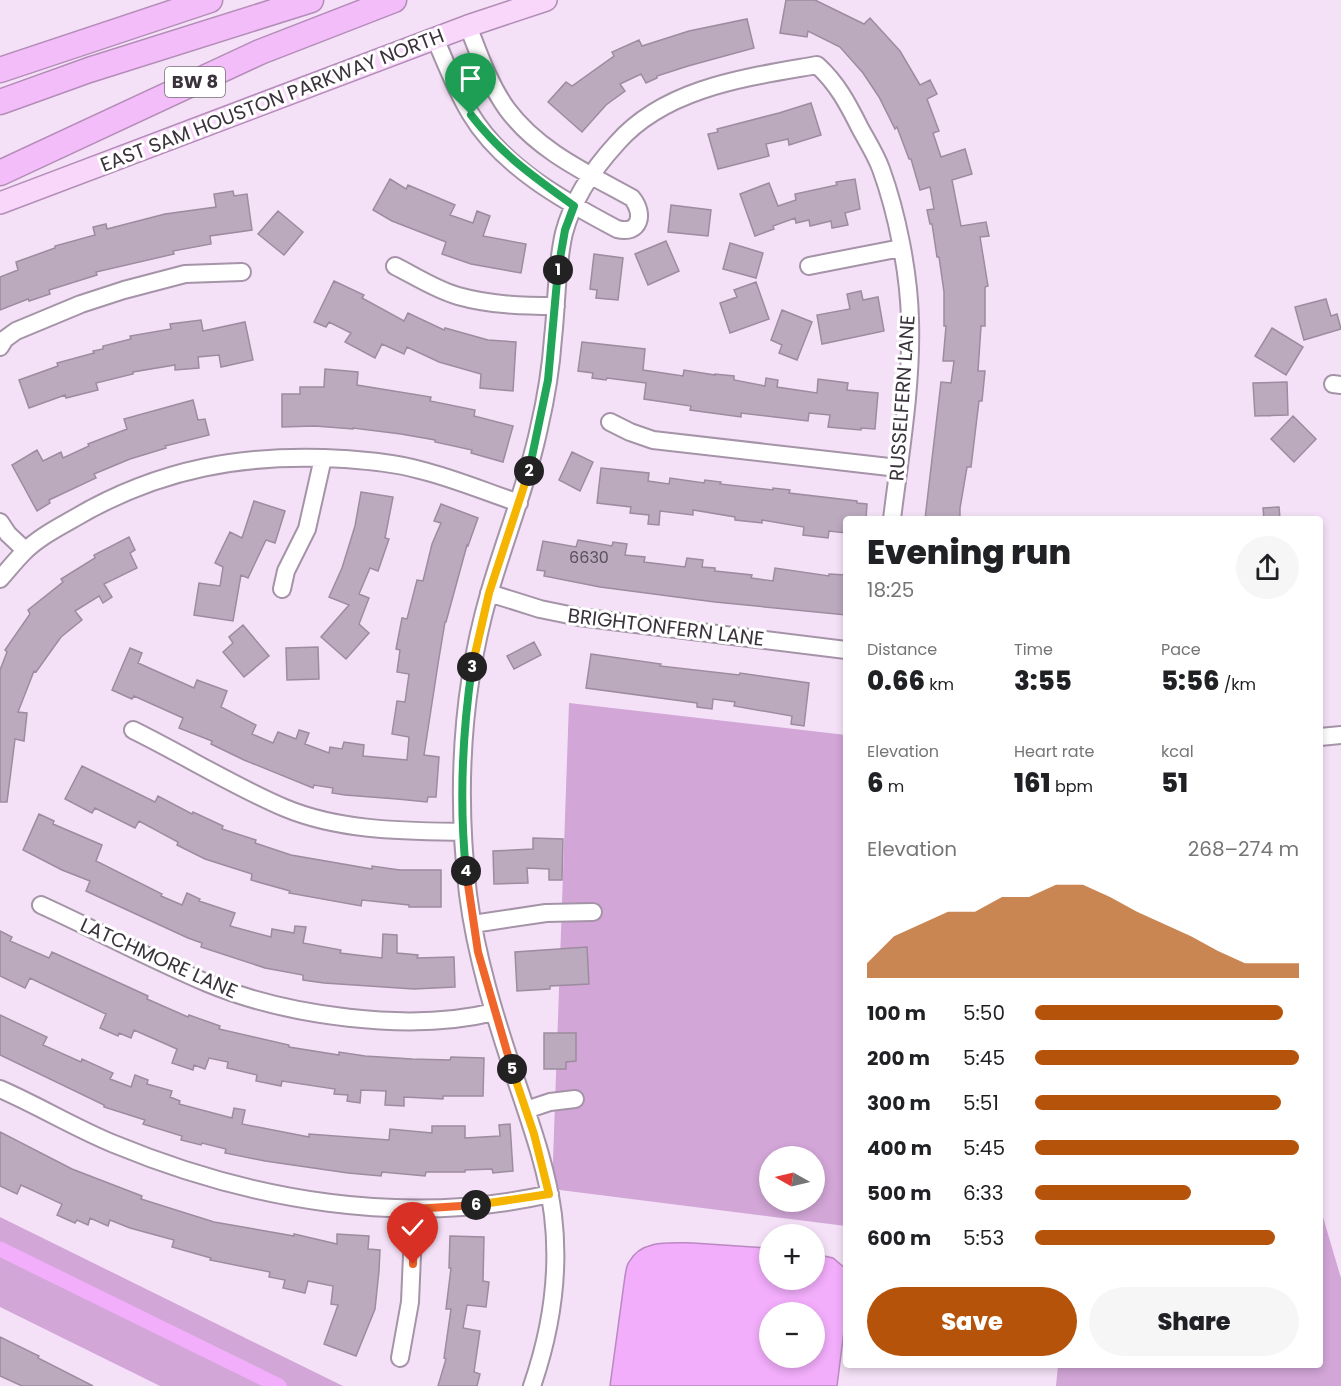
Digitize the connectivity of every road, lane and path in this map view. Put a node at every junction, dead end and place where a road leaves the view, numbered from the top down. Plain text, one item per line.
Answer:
1 (210, 0) edge
2 (311, 0) edge
3 (394, 0) edge
4 (546, 0) edge
5 (468, 26) junction
6 (435, 38) junction
7 (6, 66) edge
8 (0, 102) edge
9 (0, 172) edge
10 (591, 175) junction
11 (0, 203) edge
12 (574, 206) junction
13 (901, 248) junction
14 (395, 266) dead end
15 (809, 266) dead end
16 (242, 272) dead end
17 (556, 306) junction
18 (0, 347) edge
19 (610, 422) dead end
20 (322, 458) junction
21 (898, 468) junction
22 (519, 503) junction
23 (892, 516) edge
24 (0, 522) edge
25 (25, 550) junction
26 (0, 579) edge
27 (282, 589) dead end
28 (489, 593) junction
29 (843, 650) edge
30 (133, 730) dead end
31 (1341, 735) edge
32 (1323, 737) edge
33 (462, 832) junction
34 (41, 905) dead end
35 (593, 912) dead end
36 (473, 924) junction
37 (494, 1012) junction
38 (0, 1089) edge
39 (575, 1099) dead end
40 (526, 1110) junction
41 (549, 1194) junction
42 (414, 1209) junction
43 (400, 1358) dead end
44 (532, 1386) edge

1 - 7 highway
2 - 8 highway
3 - 9 highway, BW 8
4 - 5 main road, EAST SAM HOUSTON PARKWAY NORTH / BW 8
5 - 6 main road, EAST SAM HOUSTON PARKWAY NORTH / BW 8
5 - 10 street
6 - 11 main road, EAST SAM HOUSTON PARKWAY NORTH / BW 8
6 - 12 street
10 - 12 street
10 - 12 street
10 - 13 street, RUSSELFERN LANE
12 - 17 street
13 - 15 street
13 - 21 street, RUSSELFERN LANE
14 - 17 street
16 - 18 street
17 - 22 street
19 - 21 street
20 - 22 street
20 - 25 street
20 - 27 street
21 - 23 street, RUSSELFERN LANE
22 - 28 street
24 - 25 street
25 - 26 street
28 - 29 street, BRIGHTONFERN LANE
28 - 33 street
30 - 33 street
31 - 32 street
33 - 36 street
34 - 37 street, LATCHMORE LANE
35 - 36 street
36 - 37 street
37 - 40 street
38 - 42 street
39 - 40 street
40 - 41 street
41 - 42 street
41 - 44 street
42 - 43 street

